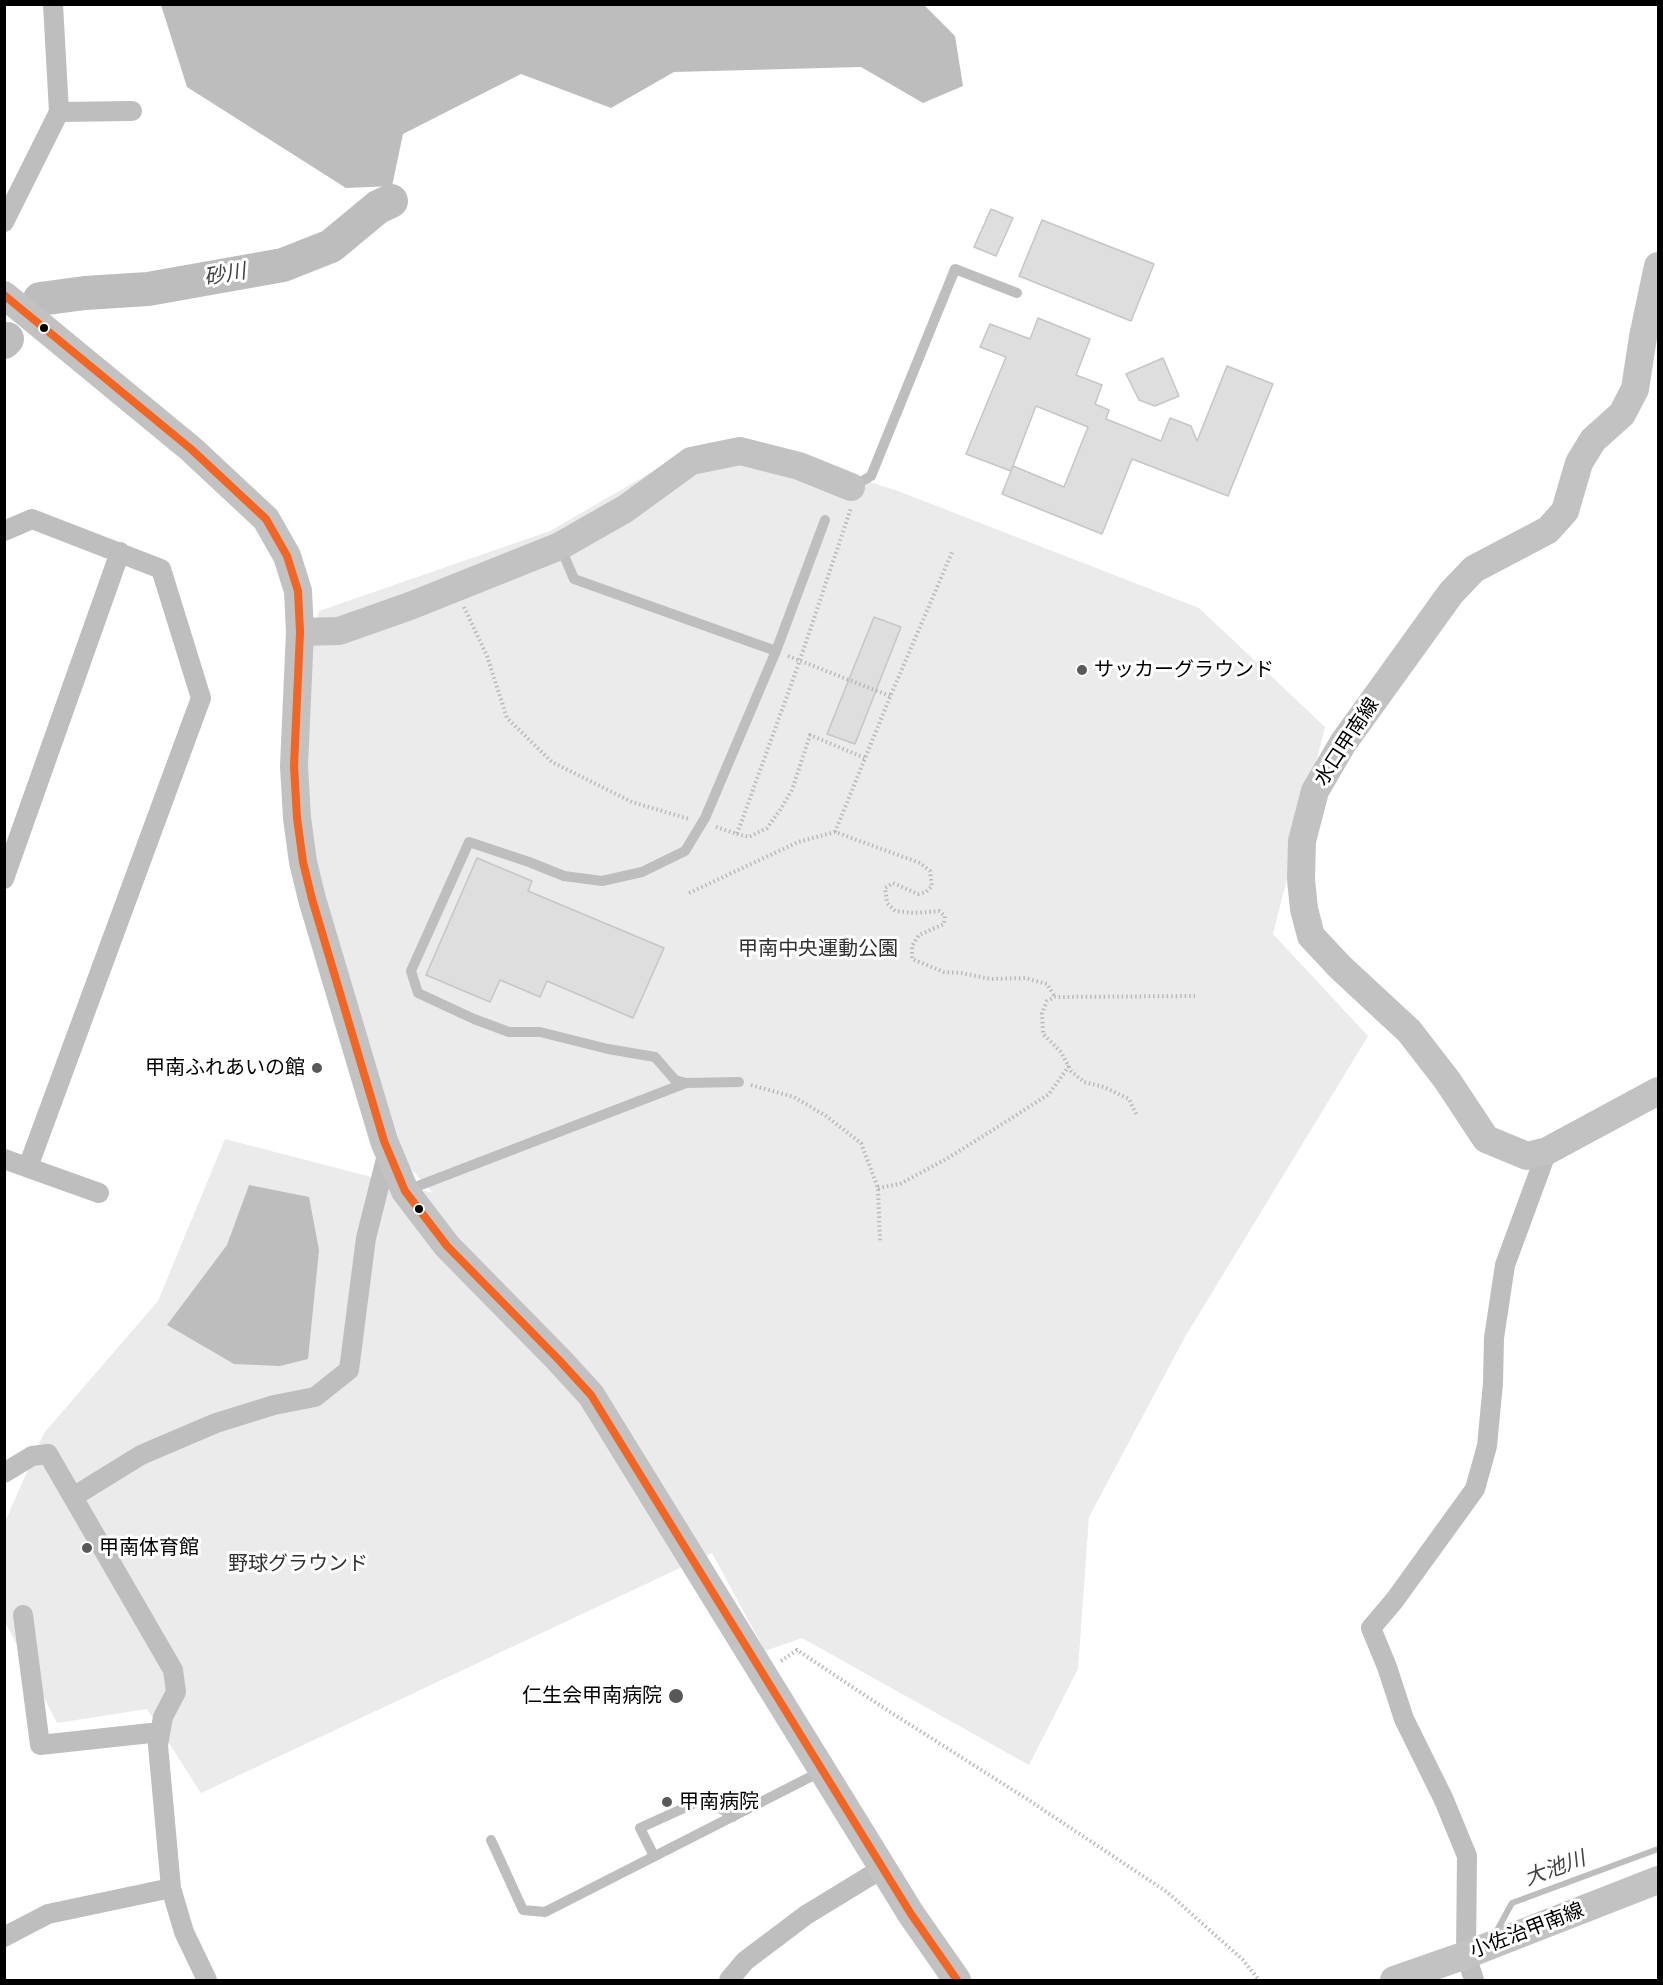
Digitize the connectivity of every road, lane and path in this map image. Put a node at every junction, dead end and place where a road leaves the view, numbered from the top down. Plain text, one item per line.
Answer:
1 (53, 4) edge
2 (132, 111) dead end
3 (60, 112) junction
4 (4, 222) edge
5 (1659, 266) edge
6 (1017, 293) dead end
7 (4, 295) edge
8 (853, 493) junction
9 (825, 520) dead end
10 (4, 531) edge
11 (560, 546) junction
12 (953, 550) dead end
13 (120, 552) junction
14 (457, 605) dead end
15 (300, 632) junction
16 (776, 651) junction
17 (800, 660) junction
18 (890, 697) junction
19 (865, 758) junction
20 (695, 821) dead end
21 (706, 824) dead end
22 (835, 832) junction
23 (737, 834) junction
24 (4, 879) edge
25 (690, 893) dead end
26 (1196, 996) dead end
27 (1054, 998) junction
28 (1069, 1066) junction
29 (739, 1082) joint
30 (686, 1083) junction
31 (1659, 1092) edge
32 (1136, 1114) dead end
33 (388, 1151) junction
34 (1547, 1151) junction
35 (4, 1159) edge
36 (28, 1167) junction
37 (878, 1188) junction
38 (405, 1191) junction
39 (99, 1193) dead end
40 (880, 1241) dead end
41 (4, 1473) edge
42 (73, 1497) junction
43 (23, 1615) dead end
44 (763, 1674) junction
45 (160, 1732) junction
46 (823, 1771) junction
47 (733, 1817) junction
48 (491, 1840) dead end
49 (654, 1856) junction
50 (882, 1868) junction
51 (1659, 1880) edge
52 (171, 1888) junction
53 (4, 1937) edge
54 (1470, 1968) edge
55 (207, 1980) edge
56 (729, 1980) edge
57 (957, 1980) edge
58 (1259, 1980) edge
59 (1394, 1980) edge

1 - 3 street
2 - 3 street
3 - 4 street
5 - 34 street, 水口甲南線
6 - 8 lane
7 - 15 street
8 - 11 street
8 - 17 path
9 - 16 lane
10 - 13 street
11 - 15 street
11 - 16 lane
12 - 18 path
13 - 24 street
13 - 36 street
14 - 20 path
15 - 33 street
16 - 17 path
16 - 30 lane
17 - 18 path
17 - 23 path
18 - 19 path
19 - 22 path
19 - 23 path
21 - 23 path
22 - 25 path
22 - 27 path
26 - 27 path
27 - 28 path
28 - 32 path
28 - 37 path
29 - 30 lane
29 - 37 path
30 - 38 lane
31 - 34 street, 水口甲南線
33 - 38 street
33 - 42 street
34 - 54 street
35 - 36 street
36 - 39 street
37 - 40 path
38 - 44 street
41 - 42 street
42 - 45 street
43 - 45 street
44 - 46 street
44 - 58 path
45 - 52 street
46 - 47 lane
46 - 50 street
47 - 49 lane
47 - 49 lane
48 - 49 lane
50 - 56 street
50 - 57 street
51 - 54 street, 小佐治甲南線
52 - 53 street
52 - 55 street
54 - 59 street, 小佐治甲南線

